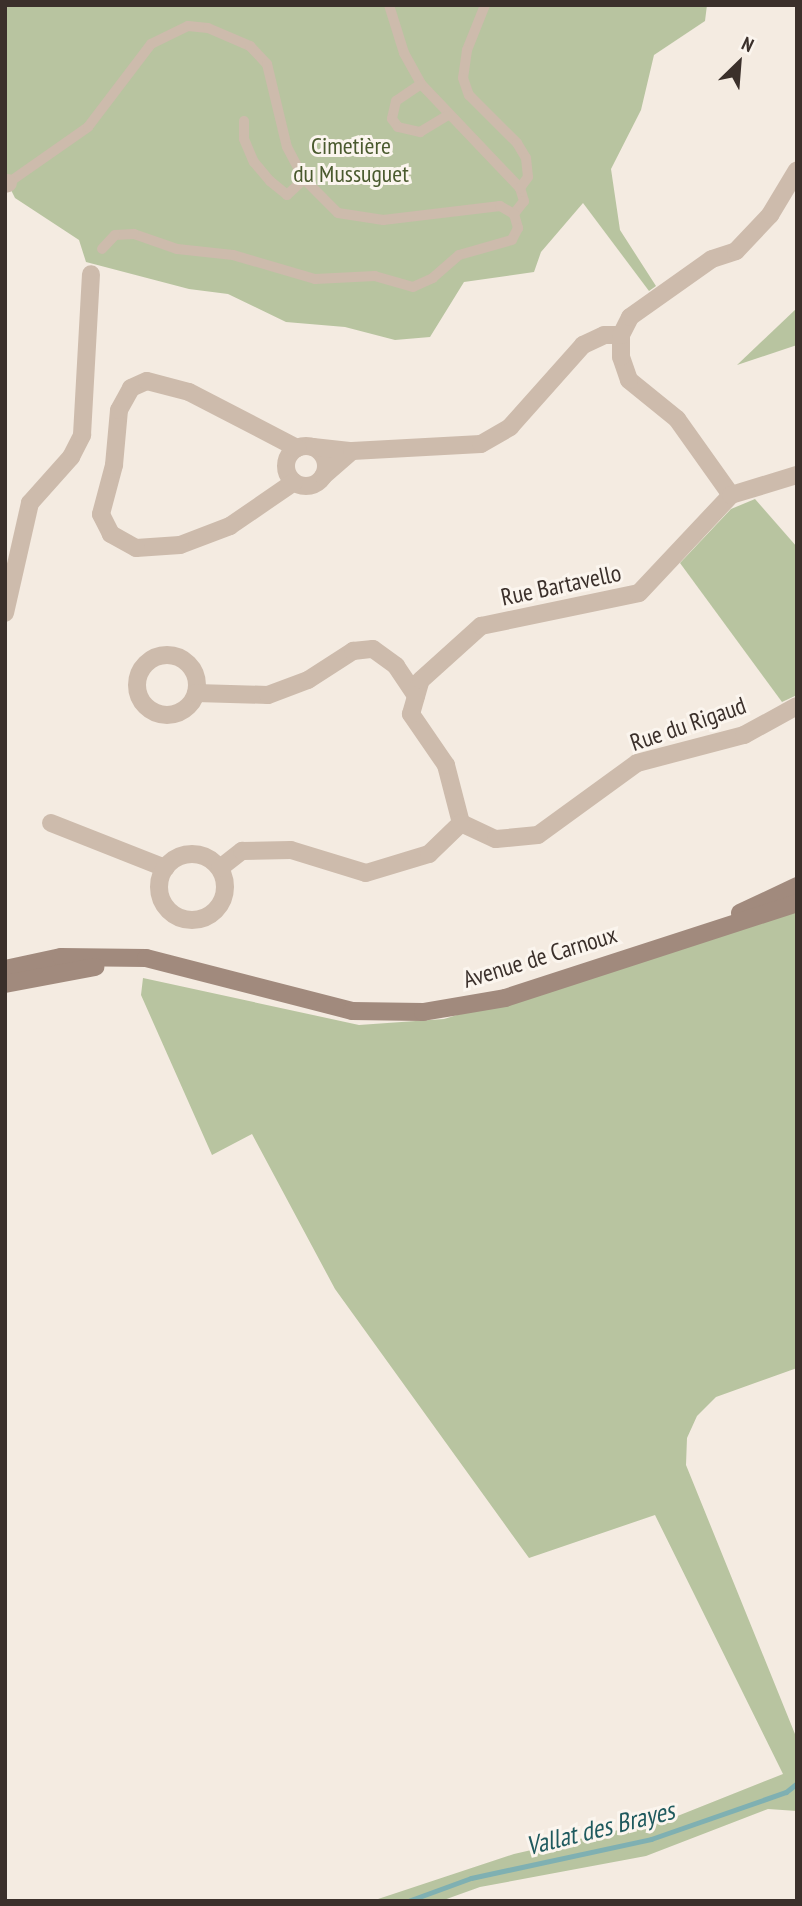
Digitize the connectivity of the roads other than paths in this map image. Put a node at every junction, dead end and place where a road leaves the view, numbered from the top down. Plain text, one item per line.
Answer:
1 (389, 5) edge
2 (485, 5) edge
3 (421, 84) junction
4 (447, 116) junction
5 (244, 121) dead end
6 (797, 170) edge
7 (304, 179) junction
8 (7, 184) edge
9 (520, 188) junction
10 (514, 214) junction
11 (102, 249) dead end
12 (91, 274) dead end
13 (621, 335) junction
14 (305, 448) junction
15 (352, 451) junction
16 (797, 475) edge
17 (323, 476) junction
18 (294, 482) junction
19 (731, 495) junction
20 (5, 613) edge
21 (419, 688) junction
22 (196, 693) dead end
23 (797, 706) edge
24 (51, 823) dead end
25 (461, 823) junction
26 (165, 868) junction
27 (220, 868) junction
28 (797, 886) edge
29 (797, 903) edge
30 (690, 936) junction
31 (5, 969) edge
32 (197, 973) junction
33 (5, 984) edge

1 - 3 lane
2 - 9 lane
3 - 4 lane
3 - 4 lane
4 - 9 lane
5 - 7 lane
6 - 13 street
7 - 8 lane
7 - 10 lane
9 - 10 lane
10 - 11 lane
12 - 20 street
13 - 15 street
13 - 19 street
14 - 15 street
14 - 17 street
14 - 18 street
14 - 18 street
15 - 17 street
16 - 19 street
17 - 18 street
19 - 21 street, Rue Bartavello
21 - 22 street
21 - 25 street
23 - 25 street, Rue du Rigaud
24 - 26 street
25 - 27 street
26 - 27 street
26 - 27 street
28 - 30 main road, Avenue de Carnoux
29 - 30 main road, Avenue de Carnoux
30 - 32 main road, Avenue de Carnoux
31 - 32 main road, Avenue de Carnoux
32 - 33 main road, Avenue de Carnoux

